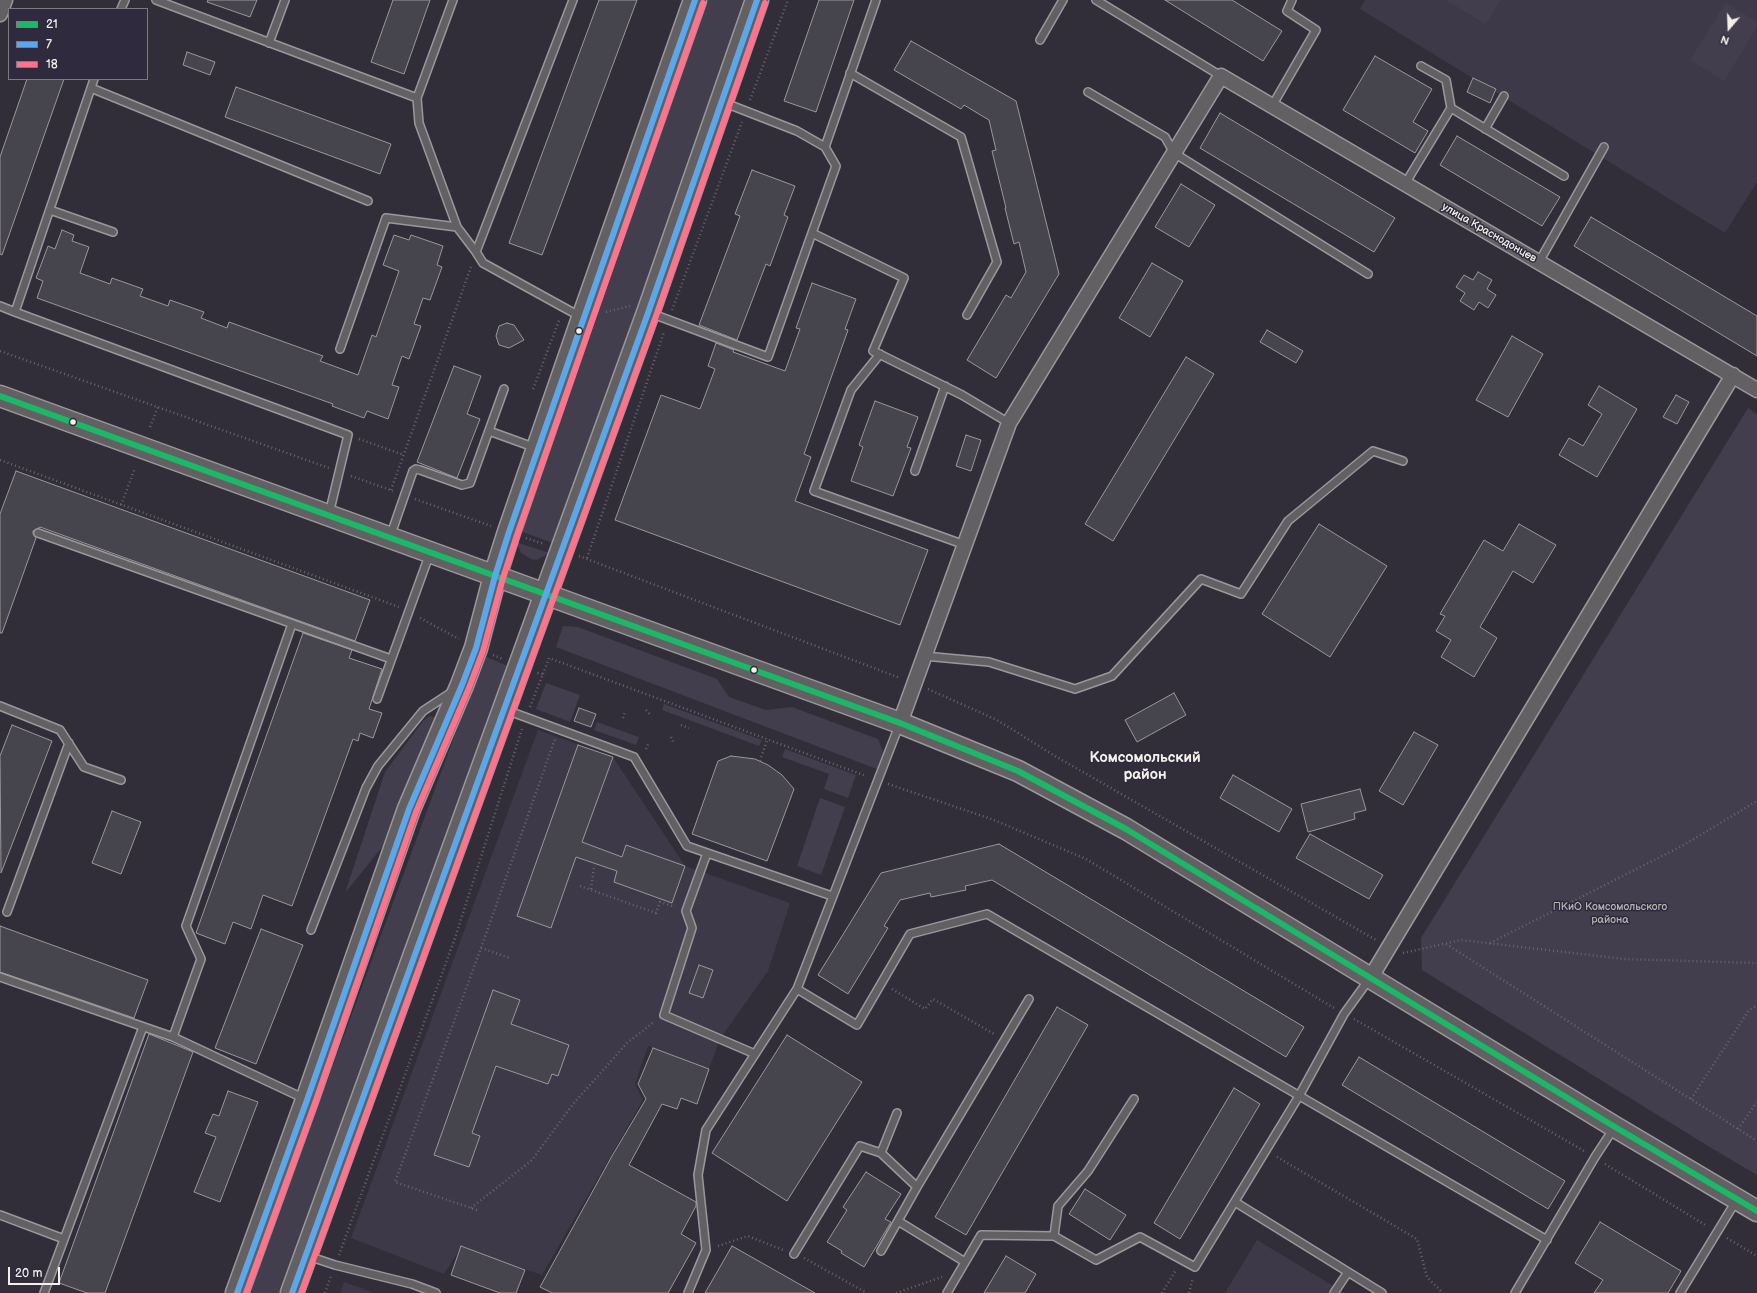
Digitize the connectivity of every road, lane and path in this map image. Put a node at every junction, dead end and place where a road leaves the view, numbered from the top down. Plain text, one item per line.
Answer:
1 (5, 0) edge
2 (156, 0) edge
3 (285, 0) edge
4 (453, 0) edge
5 (572, 0) edge
6 (695, 0) edge
7 (757, 0) edge
8 (788, 0) edge
9 (876, 0) edge
10 (1063, 0) edge
11 (1096, 0) edge
12 (1292, 0) edge
13 (0, 14) edge
14 (1040, 40) dead end
15 (269, 43) junction
16 (1422, 66) dead end
17 (850, 73) junction
18 (1221, 76) junction
19 (94, 80) edge
20 (90, 88) junction
21 (1088, 92) dead end
22 (1504, 96) dead end
23 (417, 98) junction
24 (721, 101) junction
25 (1272, 106) junction
26 (1451, 108) junction
27 (746, 111) junction
28 (1485, 129) junction
29 (825, 147) junction
30 (1604, 147) dead end
31 (1174, 153) junction
32 (1564, 176) dead end
33 (1405, 184) junction
34 (368, 201) dead end
35 (50, 210) junction
36 (457, 227) junction
37 (113, 232) dead end
38 (812, 233) junction
39 (476, 252) junction
40 (1538, 262) junction
41 (1368, 274) dead end
42 (0, 306) edge
43 (650, 307) junction
44 (15, 312) junction
45 (967, 315) dead end
46 (583, 318) junction
47 (668, 320) junction
48 (340, 349) dead end
49 (0, 351) edge
50 (880, 354) junction
51 (1733, 375) junction
52 (945, 386) junction
53 (504, 389) dead end
54 (1757, 390) edge
55 (0, 396) edge
56 (158, 407) junction
57 (1009, 423) junction
58 (150, 427) dead end
59 (489, 431) junction
60 (348, 435) junction
61 (538, 449) junction
62 (404, 455) junction
63 (1403, 461) dead end
64 (135, 468) dead end
65 (915, 471) dead end
66 (339, 472) junction
67 (391, 490) junction
68 (404, 495) junction
69 (122, 505) dead end
70 (329, 516) junction
71 (509, 532) junction
72 (38, 533) dead end
73 (390, 538) junction
74 (965, 545) junction
75 (562, 550) junction
76 (430, 552) junction
77 (587, 558) junction
78 (495, 576) junction
79 (547, 594) junction
80 (292, 624) junction
81 (924, 656) junction
82 (391, 660) junction
83 (543, 674) dead end
84 (914, 683) junction
85 (462, 685) junction
86 (377, 699) dead end
87 (0, 706) edge
88 (504, 709) junction
89 (646, 710) dead end
90 (625, 712) dead end
91 (650, 714) dead end
92 (623, 718) dead end
93 (900, 723) junction
94 (681, 725) dead end
95 (690, 728) dead end
96 (558, 729) junction
97 (671, 737) dead end
98 (767, 740) junction
99 (648, 742) dead end
100 (69, 743) junction
101 (674, 744) dead end
102 (646, 749) dead end
103 (760, 761) dead end
104 (120, 780) dead end
105 (877, 780) junction
106 (1757, 801) edge
107 (707, 853) junction
108 (594, 867) dead end
109 (580, 886) dead end
110 (591, 889) junction
111 (832, 896) junction
112 (686, 911) junction
113 (7, 912) dead end
114 (311, 930) dead end
115 (455, 938) dead end
116 (1489, 943) junction
117 (1446, 944) junction
118 (1389, 947) junction
119 (481, 948) junction
120 (510, 958) dead end
121 (1757, 963) edge
122 (0, 977) edge
123 (1371, 977) junction
124 (881, 983) junction
125 (797, 989) junction
126 (1029, 1000) dead end
127 (1757, 1005) edge
128 (1344, 1014) junction
129 (664, 1015) junction
130 (143, 1027) junction
131 (173, 1037) junction
132 (1004, 1041) junction
133 (755, 1054) junction
134 (1299, 1096) junction
135 (1134, 1099) dead end
136 (1691, 1099) junction
137 (307, 1100) junction
138 (1757, 1102) edge
139 (897, 1113) dead end
140 (1615, 1127) junction
141 (1738, 1129) junction
142 (1757, 1141) edge
143 (1266, 1150) junction
144 (881, 1152) junction
145 (1595, 1157) junction
146 (917, 1187) junction
147 (1737, 1199) junction
148 (1234, 1202) junction
149 (470, 1208) junction
150 (477, 1210) dead end
151 (1757, 1211) edge
152 (0, 1215) edge
153 (898, 1221) junction
154 (1716, 1231) junction
155 (1054, 1236) junction
156 (64, 1239) junction
157 (1547, 1240) junction
158 (881, 1251) dead end
159 (794, 1254) dead end
160 (306, 1256) junction
161 (1757, 1256) edge
162 (1182, 1259) junction
163 (965, 1262) junction
164 (335, 1265) junction
165 (961, 1270) junction
166 (1348, 1272) junction
167 (44, 1293) edge
168 (237, 1293) edge
169 (292, 1293) edge
170 (325, 1293) edge
171 (436, 1293) edge
172 (688, 1293) edge
173 (896, 1293) edge
174 (947, 1293) edge
175 (1162, 1293) edge
176 (1334, 1293) edge
177 (1382, 1293) edge
178 (1443, 1293) edge
179 (1515, 1293) edge
180 (1680, 1293) edge

1 - 13 street
2 - 15 lane
3 - 15 lane
4 - 23 lane
5 - 39 lane
6 - 46 main road
7 - 24 main road
8 - 27 path
9 - 17 lane
10 - 14 lane
11 - 18 lane
12 - 25 lane
15 - 23 lane
16 - 26 lane
17 - 29 lane
17 - 45 lane
18 - 25 street, улица Краснодонцев
18 - 31 street
19 - 20 lane
20 - 34 lane
20 - 35 lane
21 - 31 lane
22 - 28 lane
23 - 36 lane
24 - 27 lane
24 - 43 main road
25 - 33 street, улица Краснодонцев
26 - 28 lane
26 - 33 lane
27 - 29 lane
27 - 47 path
28 - 32 lane
29 - 38 lane
30 - 40 lane
31 - 41 lane
31 - 57 street
33 - 40 street, улица Краснодонцев
35 - 37 lane
35 - 44 lane
36 - 39 lane
36 - 48 lane
38 - 47 lane
38 - 50 lane
39 - 46 lane
39 - 62 path
40 - 51 street, улица Краснодонцев
42 - 44 lane
43 - 46 path
43 - 47 lane
43 - 75 main road
44 - 60 lane
46 - 61 main road
47 - 77 path
49 - 56 path
50 - 52 lane
50 - 74 lane
51 - 54 street, улица Краснодонцев
51 - 118 street
52 - 57 lane
52 - 65 lane
53 - 59 lane
55 - 70 main road
56 - 58 path
56 - 66 path
57 - 74 street
59 - 61 lane
59 - 68 lane
60 - 62 path
60 - 66 lane
61 - 71 main road
62 - 67 path
63 - 81 lane
64 - 69 path
66 - 67 path
66 - 70 lane
67 - 68 path
68 - 71 path
68 - 73 lane
70 - 73 main road
71 - 75 path
71 - 78 main road
72 - 80 lane
73 - 76 main road
74 - 81 street
75 - 77 path
75 - 79 main road
76 - 78 main road
76 - 82 lane
77 - 84 path
78 - 79 main road
78 - 85 main road
79 - 88 main road
79 - 93 main road
80 - 82 lane
80 - 131 lane
81 - 84 street
82 - 86 lane
83 - 98 path
84 - 93 street
84 - 118 path
85 - 114 lane
85 - 137 main road
87 - 100 lane
88 - 96 lane
88 - 160 main road
89 - 91 path
90 - 92 path
93 - 105 lane
93 - 123 main road
94 - 95 path
96 - 107 lane
96 - 119 path
97 - 101 path
98 - 103 path
98 - 105 path
99 - 102 path
100 - 104 lane
100 - 113 lane
105 - 111 lane
105 - 128 path
106 - 116 path
107 - 111 lane
107 - 112 lane
108 - 110 path
109 - 110 path
110 - 112 path
111 - 125 lane
112 - 129 lane
115 - 164 path
116 - 117 path
116 - 121 path
117 - 118 path
117 - 136 path
118 - 123 street
119 - 120 path
119 - 149 path
122 - 130 lane
123 - 128 lane
123 - 140 main road
124 - 125 lane
124 - 132 path
124 - 134 lane
125 - 133 lane
126 - 132 lane
127 - 136 path
128 - 134 lane
128 - 145 path
129 - 133 lane
129 - 149 path
130 - 131 lane
130 - 156 lane
131 - 137 lane
132 - 146 lane
133 - 172 lane
134 - 143 lane
134 - 157 lane
135 - 155 lane
136 - 141 path
137 - 168 main road
138 - 141 path
139 - 144 lane
140 - 145 lane
140 - 147 main road
141 - 142 path
143 - 148 lane
143 - 178 path
144 - 146 lane
144 - 159 lane
145 - 154 path
145 - 157 lane
146 - 153 lane
147 - 151 main road
147 - 154 lane
148 - 162 lane
148 - 166 lane
149 - 150 path
152 - 156 lane
153 - 158 lane
153 - 163 lane
154 - 161 path
154 - 180 lane
155 - 162 lane
155 - 163 lane
156 - 167 lane
157 - 179 lane
160 - 164 lane
160 - 169 main road
162 - 175 path
163 - 165 lane
164 - 170 path
164 - 171 lane
165 - 173 path
165 - 174 lane
166 - 176 lane
166 - 177 lane

